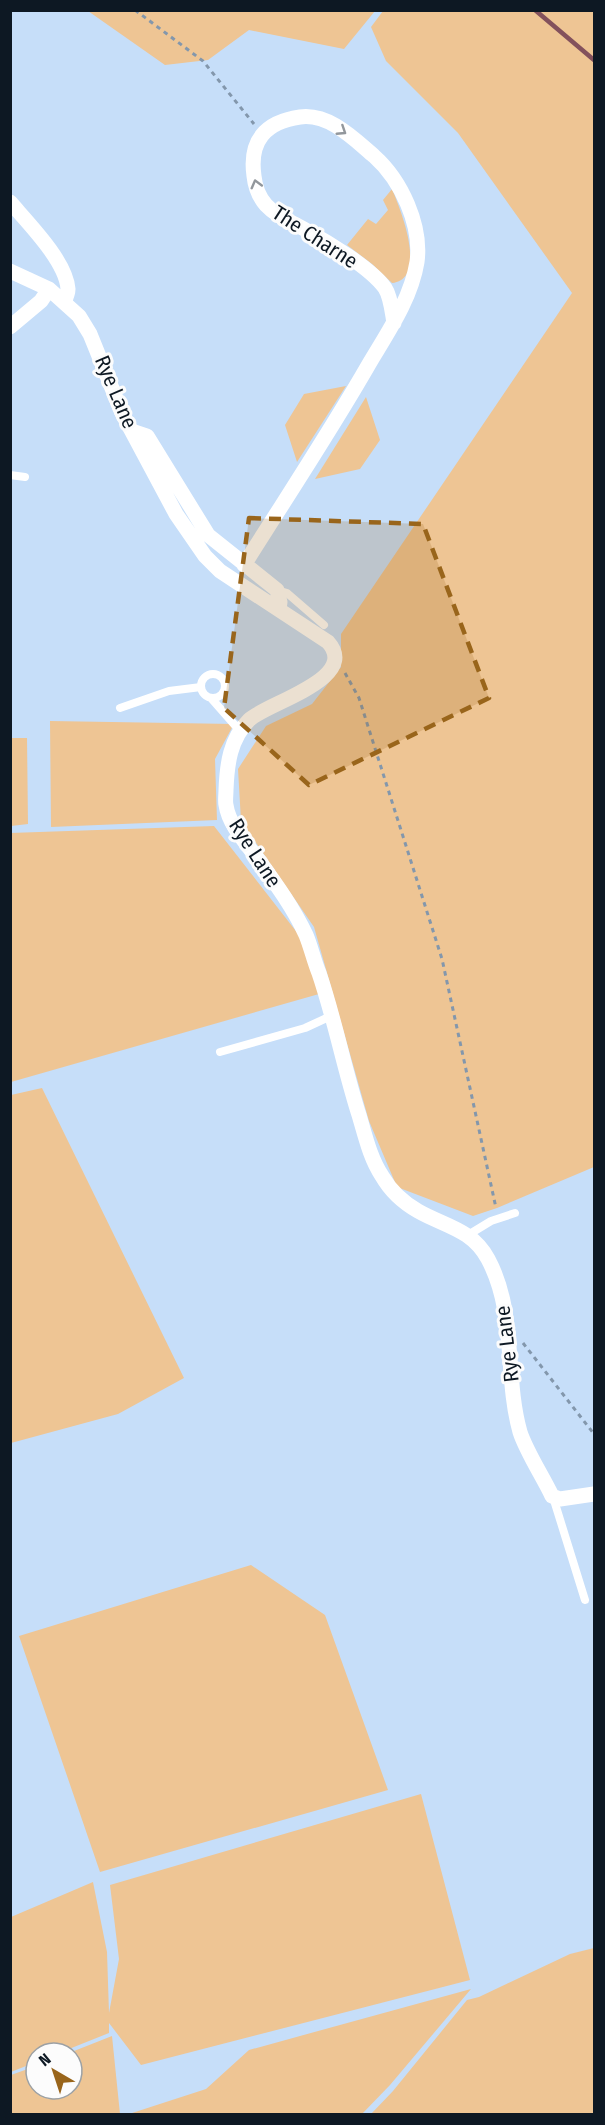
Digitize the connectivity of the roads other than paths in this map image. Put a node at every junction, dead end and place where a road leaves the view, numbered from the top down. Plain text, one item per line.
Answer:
1 (10, 202) edge
2 (10, 271) edge
3 (49, 289) junction
4 (64, 302) junction
5 (394, 323) junction
6 (10, 327) edge
7 (132, 431) junction
8 (10, 475) edge
9 (25, 477) dead end
10 (244, 565) junction
11 (277, 591) junction
12 (279, 609) junction
13 (324, 625) dead end
14 (201, 687) junction
15 (211, 698) junction
16 (120, 708) dead end
17 (240, 731) junction
18 (333, 1015) junction
19 (220, 1052) dead end
20 (515, 1214) dead end
21 (468, 1235) junction
22 (594, 1494) edge
23 (552, 1496) junction
24 (585, 1600) dead end

1 - 4 street
2 - 3 street, Rye Lane
3 - 4 street, Rye Lane
3 - 6 street
4 - 7 street, Rye Lane
5 -> 5 street, The Charne
5 - 10 street
7 - 10 street
7 - 12 street, Rye Lane
8 - 9 lane
10 - 11 street
11 - 12 street
11 - 13 lane
12 - 17 street, Rye Lane
14 - 15 lane
14 - 15 lane
14 - 16 lane
15 - 17 lane
17 - 18 street, Rye Lane
18 - 19 lane
18 - 21 street, Rye Lane
20 - 21 lane
21 - 23 street, Rye Lane
22 - 23 street
23 - 24 lane

